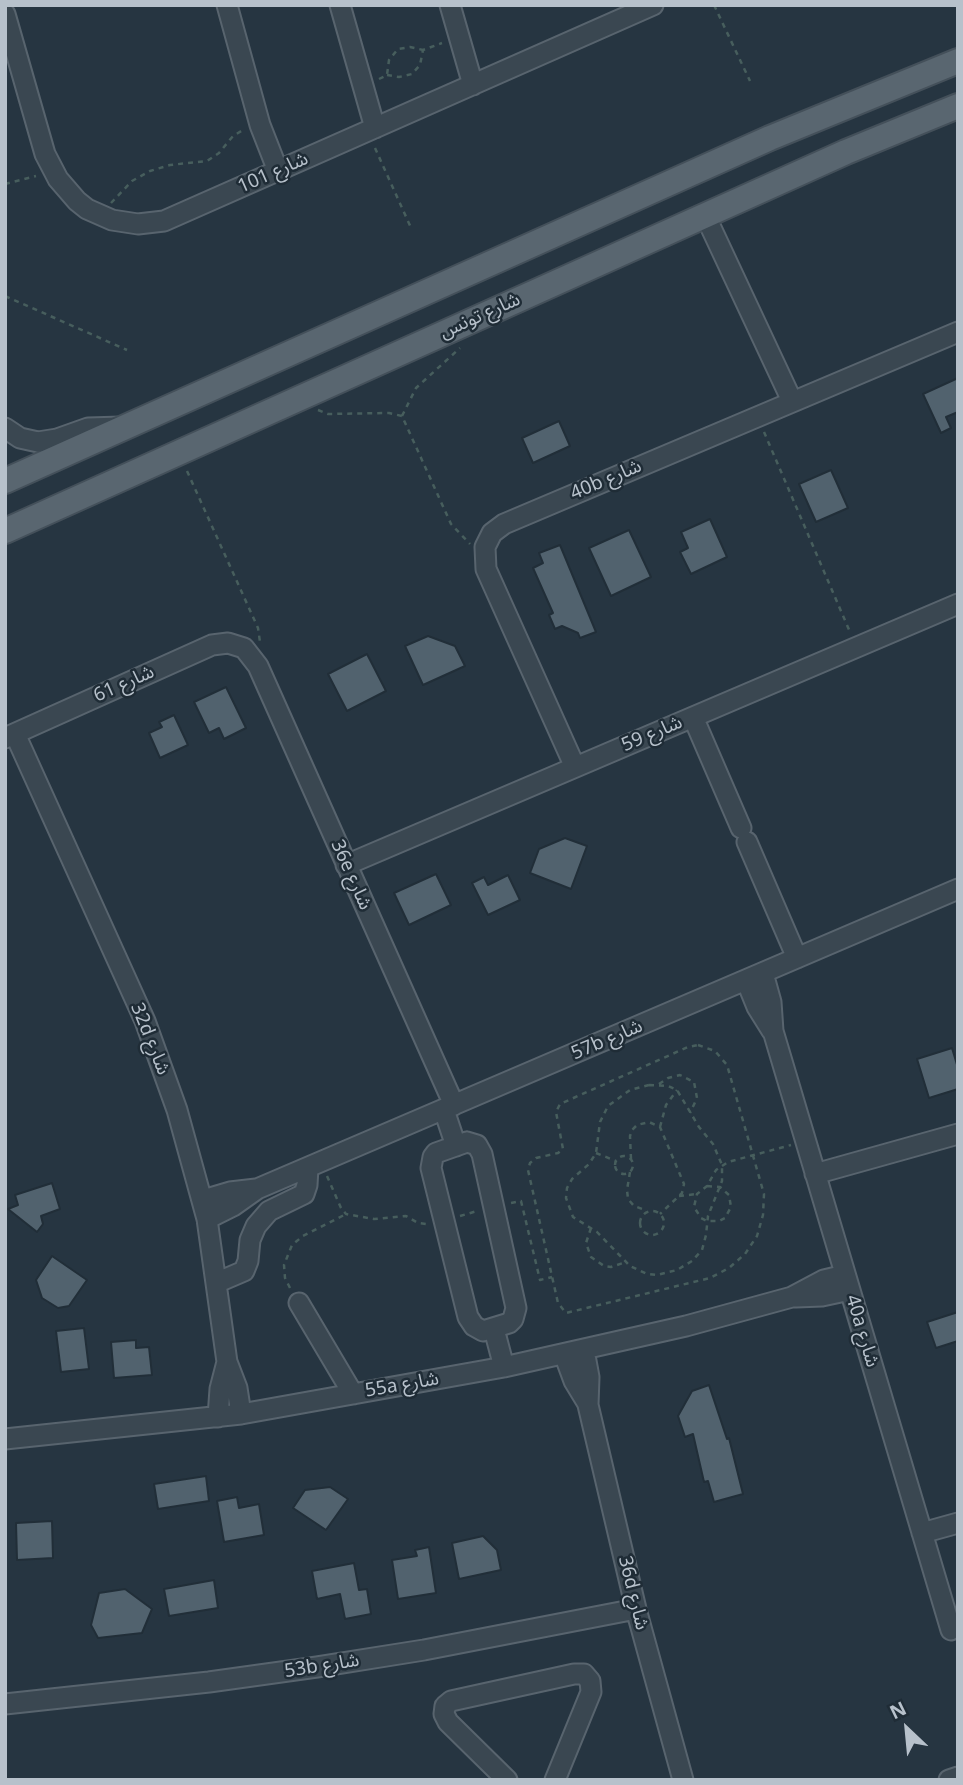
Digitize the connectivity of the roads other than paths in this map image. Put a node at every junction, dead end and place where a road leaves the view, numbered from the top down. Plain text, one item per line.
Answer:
1 (227, 5) edge
2 (340, 5) edge
3 (450, 5) edge
4 (653, 5) edge
5 (5, 14) edge
6 (958, 61) edge
7 (473, 85) junction
8 (958, 106) edge
9 (372, 130) junction
10 (278, 171) junction
11 (705, 215) junction
12 (958, 331) edge
13 (792, 401) junction
14 (125, 427) junction
15 (5, 428) edge
16 (5, 481) edge
17 (5, 530) edge
18 (958, 604) edge
19 (244, 648) joint
20 (693, 717) junction
21 (10, 736) edge
22 (575, 767) junction
23 (346, 865) junction
24 (958, 889) edge
25 (797, 958) junction
26 (754, 976) junction
27 (449, 1107) junction
28 (958, 1134) edge
29 (456, 1146) junction
30 (308, 1168) junction
31 (815, 1174) junction
32 (205, 1209) junction
33 (216, 1283) junction
34 (847, 1283) junction
35 (299, 1303) road end
36 (494, 1329) junction
37 (584, 1350) junction
38 (564, 1354) junction
39 (227, 1363) junction
40 (503, 1367) junction
41 (353, 1394) junction
42 (588, 1405) junction
43 (241, 1414) junction
44 (218, 1417) junction
45 (5, 1439) edge
46 (958, 1523) edge
47 (922, 1534) junction
48 (636, 1609) junction
49 (951, 1630) dead end
50 (5, 1704) edge
51 (958, 1777) edge
52 (507, 1780) edge
53 (555, 1780) edge
54 (683, 1780) edge
55 (949, 1780) edge

1 - 10 street
2 - 9 street
3 - 7 street
4 - 7 street, شارع 101
5 - 10 street, شارع 101
6 - 14 main road
7 - 9 street, شارع 101
8 - 11 main road, شارع تونس
9 - 10 street, شارع 101
11 - 13 street
11 - 17 main road, شارع تونس
12 - 13 street, 40b شارع
13 - 22 street, 40b شارع
14 - 15 street
14 - 16 main road
18 - 20 street, شارع 59
19 - 21 street, شارع 61
19 - 23 street, 36e شارع
20 - 22 street, شارع 59
20 - 25 street
21 - 32 street, 32d شارع
22 - 23 street, شارع 59
23 - 27 street, 36e شارع
24 - 25 street, 57b شارع
25 - 26 street, 57b شارع
26 - 27 street, 57b شارع
26 - 31 street, 40a شارع
27 - 29 street, 36e شارع
27 - 30 street, 57b شارع
28 - 31 street
29 - 36 street
29 - 36 street
30 - 32 street, 57b شارع
30 - 33 street
31 - 34 street, 40a شارع
32 - 33 street, 32d شارع
33 - 39 street, 32d شارع
34 - 37 street, 55a شارع
34 - 47 street, 40a شارع
35 - 41 street
36 - 40 street
37 - 38 street, 55a شارع
37 - 42 street, 36d شارع
38 - 40 street, 55a شارع
38 - 42 street, 36d شارع
39 - 43 street, 32d شارع
39 - 44 street, 32d شارع
40 - 41 street, 55a شارع
41 - 43 street, 55a شارع
42 - 48 street, 36d شارع
43 - 44 street, 55a شارع
44 - 45 street, 55a شارع
46 - 47 street
47 - 49 street, 40a شارع
48 - 50 street, 53b شارع
48 - 54 street, 36d شارع
51 - 55 street
52 - 53 street

